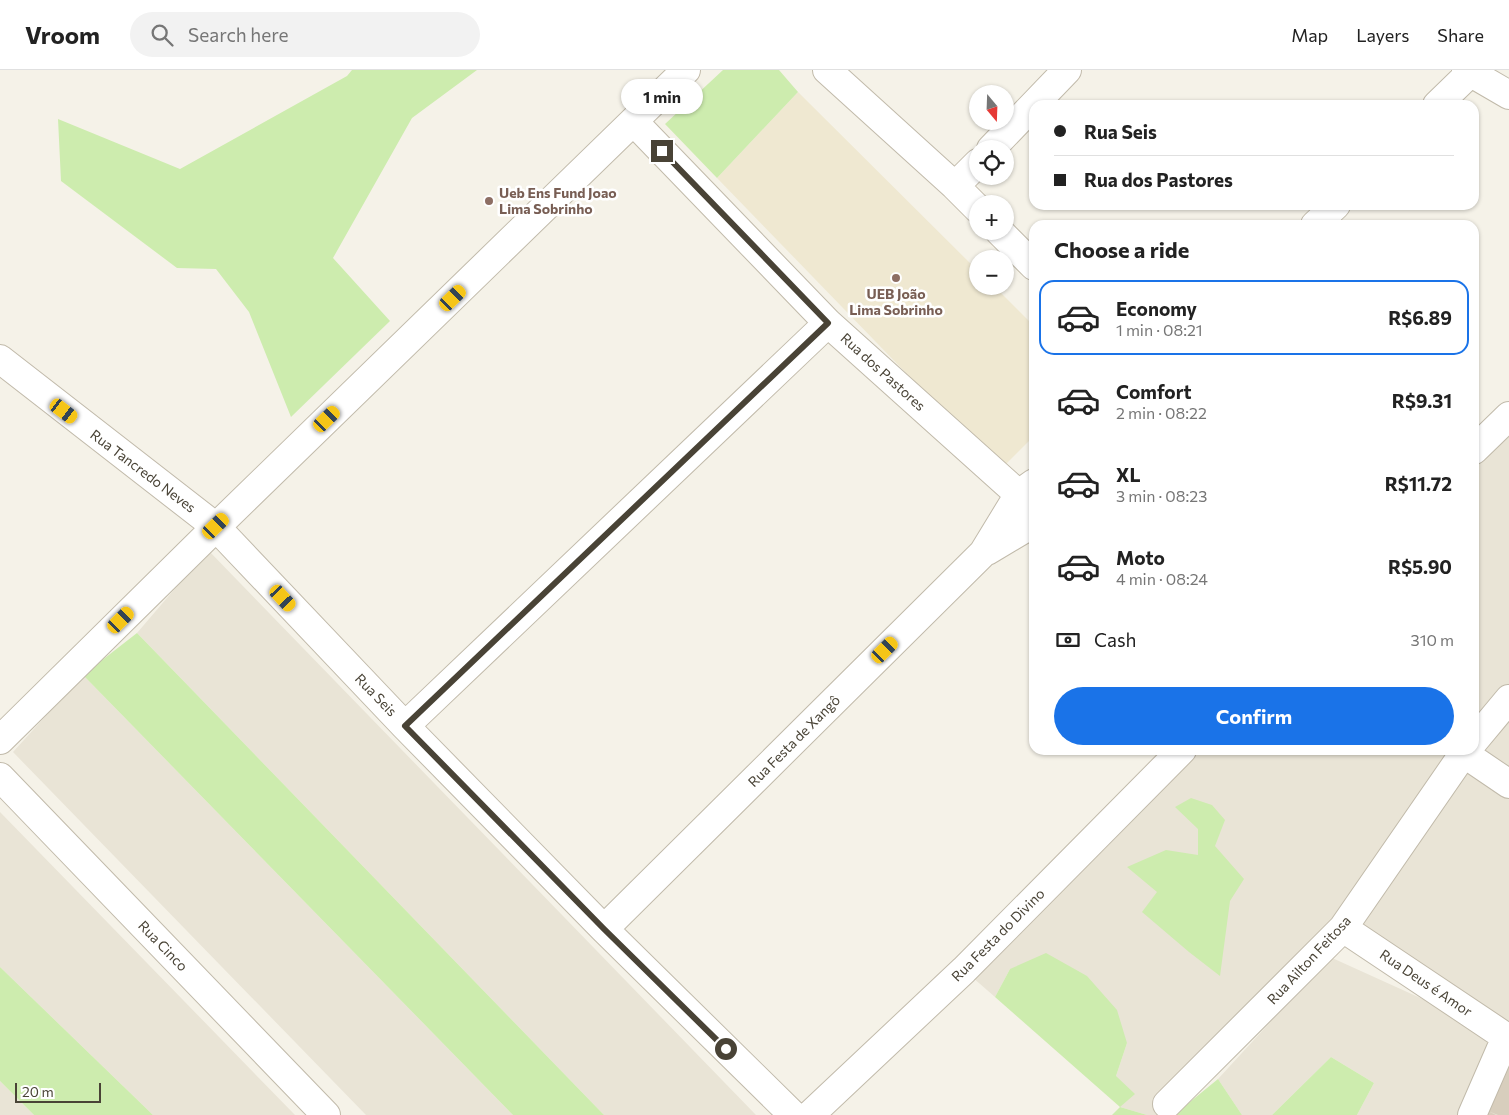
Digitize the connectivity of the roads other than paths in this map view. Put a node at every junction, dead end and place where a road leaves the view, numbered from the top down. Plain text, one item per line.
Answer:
1 (686, 70) edge
2 (827, 70) edge
3 (1067, 70) edge
4 (1468, 71) edge
5 (1509, 95) edge
6 (1038, 100) edge
7 (1442, 100) edge
8 (1029, 110) edge
9 (634, 122) junction
10 (1000, 140) edge
11 (969, 172) edge
12 (955, 186) junction
13 (969, 200) edge
14 (1331, 210) edge
15 (1320, 220) edge
16 (1008, 240) edge
17 (1029, 261) edge
18 (828, 323) junction
19 (0, 360) edge
20 (1509, 416) edge
21 (1479, 445) edge
22 (1029, 495) edge
23 (216, 526) junction
24 (1029, 526) edge
25 (984, 553) junction
26 (1509, 699) edge
27 (405, 726) junction
28 (1479, 733) edge
29 (0, 740) edge
30 (1177, 755) edge
31 (1461, 755) edge
32 (1473, 755) edge
33 (0, 777) edge
34 (1509, 784) edge
35 (1343, 928) junction
36 (604, 929) junction
37 (1508, 1038) edge
38 (1167, 1104) dead end
39 (326, 1115) edge
40 (793, 1115) edge
41 (810, 1115) edge
42 (1472, 1115) edge

1 - 9 street
2 - 12 street
3 - 6 street
4 - 5 street
4 - 7 street
8 - 10 street
9 - 18 street, Rua dos Pastores
9 - 23 street
11 - 12 street
12 - 13 street
14 - 15 street
16 - 17 street
18 - 22 street, Rua dos Pastores
18 - 27 street
19 - 23 street, Rua Tancredo Neves
20 - 21 street
22 - 25 street, Rua Festa de Xangô
23 - 27 street, Rua Seis
23 - 29 street
24 - 25 street, Rua Festa de Xangô
25 - 36 street, Rua Festa de Xangô
26 - 28 street, Rua Ailton Feitosa
27 - 36 street, Rua Seis
30 - 41 street, Rua Festa do Divino
31 - 35 street, Rua Ailton Feitosa
32 - 34 street
33 - 39 street, Rua Cinco
35 - 37 street, Rua Deus é Amor
35 - 38 street, Rua Ailton Feitosa
36 - 40 street, Rua Seis
37 - 42 street

